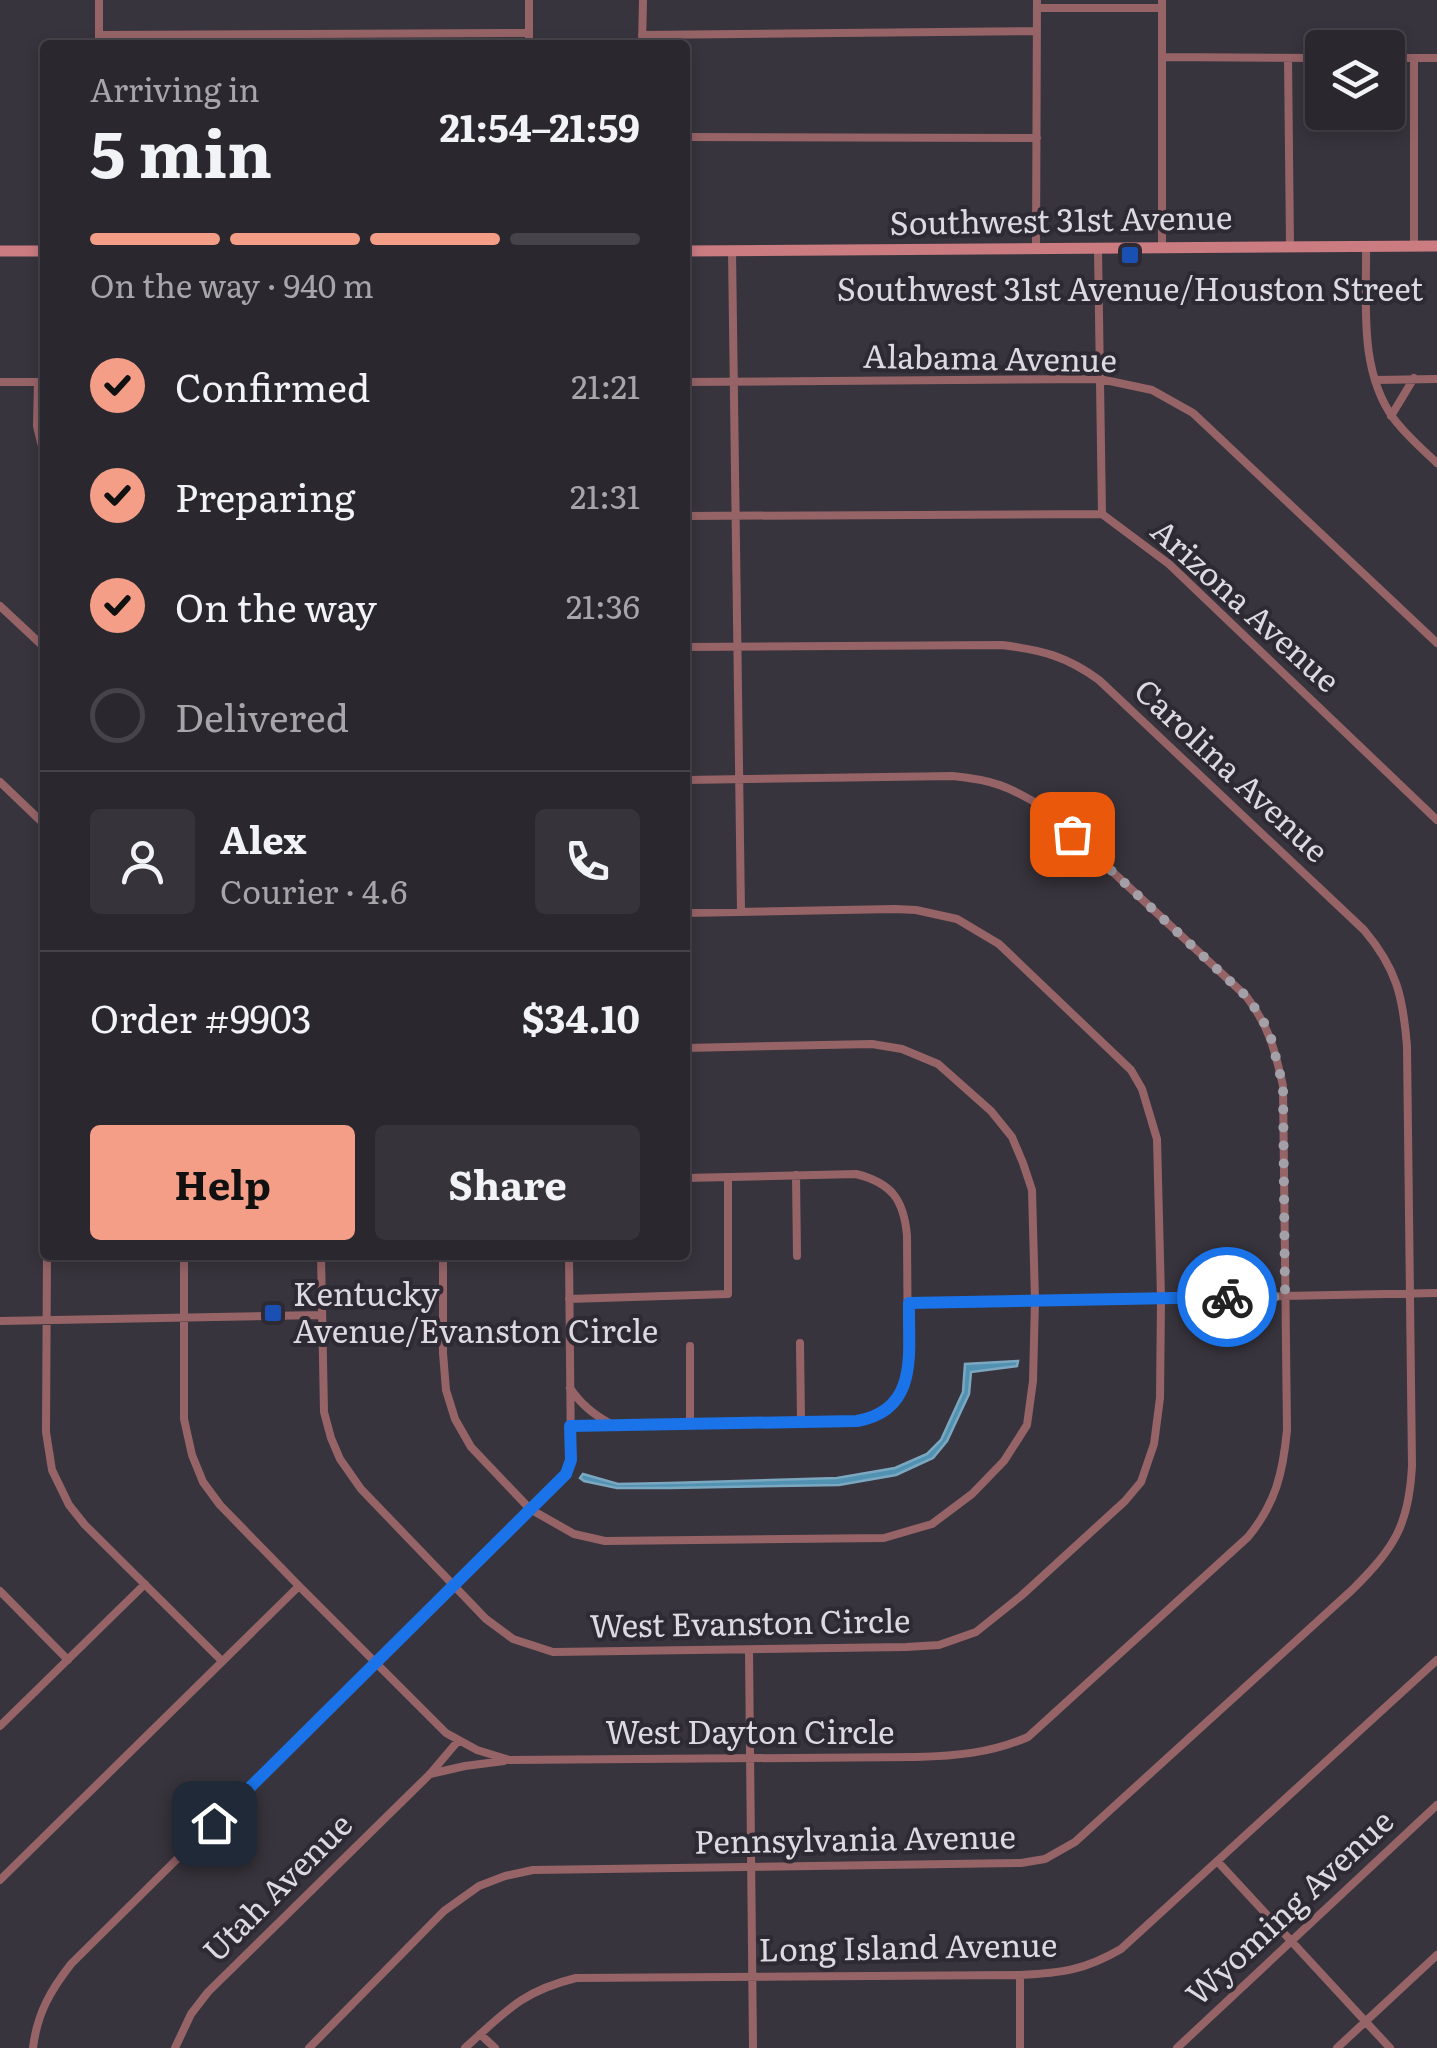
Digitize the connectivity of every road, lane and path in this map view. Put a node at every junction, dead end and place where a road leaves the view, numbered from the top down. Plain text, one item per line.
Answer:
1 (99, 0) edge
2 (529, 0) edge
3 (642, 0) edge
4 (1037, 4) edge
5 (1162, 4) edge
6 (1037, 32) junction
7 (529, 33) junction
8 (99, 40) edge
9 (529, 40) edge
10 (642, 40) edge
11 (1162, 57) junction
12 (1288, 58) junction
13 (1305, 58) edge
14 (1405, 58) edge
15 (1414, 58) junction
16 (1437, 58) edge
17 (690, 138) edge
18 (1038, 138) junction
19 (1290, 246) junction
20 (1366, 246) junction
21 (1414, 246) junction
22 (1437, 246) edge
23 (1162, 247) junction
24 (1098, 248) junction
25 (1036, 249) junction
26 (0, 251) edge
27 (40, 251) edge
28 (690, 251) edge
29 (732, 251) junction
30 (1414, 378) junction
31 (1437, 378) edge
32 (1100, 380) junction
33 (1375, 380) junction
34 (0, 382) edge
35 (40, 382) edge
36 (690, 382) edge
37 (733, 382) junction
38 (40, 404) edge
39 (1392, 416) junction
40 (40, 435) edge
41 (1437, 463) edge
42 (1102, 514) junction
43 (690, 516) edge
44 (735, 516) junction
45 (0, 606) edge
46 (40, 643) edge
47 (1437, 643) edge
48 (690, 647) edge
49 (737, 648) junction
50 (690, 780) edge
51 (739, 780) junction
52 (0, 782) edge
53 (40, 820) edge
54 (1437, 820) edge
55 (741, 912) junction
56 (690, 914) edge
57 (690, 1048) edge
58 (796, 1175) junction
59 (728, 1177) junction
60 (690, 1178) edge
61 (797, 1256) dead end
62 (46, 1260) edge
63 (184, 1260) edge
64 (321, 1260) edge
65 (443, 1260) edge
66 (569, 1260) edge
67 (1409, 1294) junction
68 (1437, 1294) edge
69 (1285, 1297) junction
70 (1161, 1298) junction
71 (570, 1299) junction
72 (1035, 1300) junction
73 (909, 1303) junction
74 (322, 1315) junction
75 (184, 1317) junction
76 (48, 1320) junction
77 (0, 1321) edge
78 (800, 1344) dead end
79 (690, 1346) dead end
80 (570, 1388) junction
81 (800, 1422) junction
82 (690, 1424) junction
83 (612, 1425) junction
84 (570, 1426) junction
85 (530, 1509) junction
86 (145, 1584) junction
87 (299, 1586) junction
88 (453, 1586) junction
89 (0, 1591) edge
90 (749, 1650) junction
91 (68, 1660) junction
92 (1437, 1660) edge
93 (222, 1661) junction
94 (375, 1662) junction
95 (0, 1726) edge
96 (458, 1741) junction
97 (750, 1758) junction
98 (509, 1760) junction
99 (430, 1774) junction
100 (1437, 1805) edge
101 (1218, 1862) junction
102 (751, 1867) junction
103 (0, 1880) edge
104 (1290, 1941) junction
105 (1437, 1956) edge
106 (1020, 1975) junction
107 (752, 1976) junction
108 (1366, 2022) junction
109 (480, 2034) junction
110 (33, 2048) edge
111 (175, 2048) edge
112 (309, 2048) edge
113 (466, 2048) edge
114 (495, 2048) edge
115 (753, 2048) edge
116 (1020, 2048) edge
117 (1177, 2048) edge
118 (1337, 2048) edge
119 (1390, 2048) edge

1 - 8 street
2 - 7 street
3 - 10 street
4 - 5 street
4 - 6 street
5 - 11 street
6 - 10 street
6 - 18 street
7 - 8 street
7 - 9 street
11 - 12 street
11 - 23 street
12 - 13 street
12 - 19 street
14 - 15 street
15 - 16 street
15 - 21 street
17 - 18 street
18 - 25 street
19 - 20 main road, Southwest 31st Avenue
19 - 23 main road, Southwest 31st Avenue
20 - 21 main road, Southwest 31st Avenue
20 - 33 street
21 - 22 main road, Southwest 31st Avenue
23 - 24 main road, Southwest 31st Avenue
24 - 25 main road, Southwest 31st Avenue
24 - 32 street
25 - 29 main road, Southwest 31st Avenue
26 - 27 main road
28 - 29 main road, Southwest 31st Avenue
29 - 37 street
30 - 31 street
30 - 33 street
30 - 39 street
32 - 37 street, Alabama Avenue
32 - 42 street
32 - 47 street, Alabama Avenue
33 - 39 street
34 - 35 street
36 - 37 street, Alabama Avenue
37 - 44 street
38 - 40 street
39 - 41 street
42 - 44 street, Arizona Avenue
42 - 54 street, Arizona Avenue
43 - 44 street, Arizona Avenue
44 - 49 street
45 - 46 street
48 - 49 street, Carolina Avenue
49 - 51 street
49 - 67 street, Carolina Avenue
50 - 51 street, West Dayton Circle
51 - 55 street
51 - 69 street, West Dayton Circle
52 - 53 street
55 - 56 street, West Evanston Circle
55 - 70 street, West Evanston Circle
57 - 72 street
58 - 59 street
58 - 61 street
58 - 73 street
59 - 60 street
59 - 71 street
62 - 76 street
63 - 75 street, West Dayton Circle
64 - 74 street, West Evanston Circle
65 - 85 street
66 - 71 street
67 - 68 street
67 - 69 street
67 - 102 street, Pennsylvania Avenue
69 - 70 street
69 - 97 street, West Dayton Circle
70 - 72 street
70 - 90 street, West Evanston Circle
71 - 80 street
72 - 73 street
72 - 85 street
73 - 81 street
74 - 75 street
74 - 88 street, West Evanston Circle
75 - 76 street
75 - 87 street, West Dayton Circle
76 - 77 street
76 - 86 street
78 - 81 street
79 - 82 street
80 - 83 street
80 - 84 street
81 - 82 street
82 - 83 street
83 - 84 street
84 - 85 street
85 - 88 street
86 - 91 street
86 - 93 street
87 - 93 street
87 - 94 street, West Dayton Circle
88 - 90 street, West Evanston Circle
88 - 94 street
89 - 91 street
90 - 97 street
91 - 95 street
92 - 101 street, Long Island Avenue
93 - 103 street
94 - 96 street, West Dayton Circle
94 - 110 street
96 - 98 street, West Dayton Circle
96 - 99 street, Utah Avenue
97 - 98 street, West Dayton Circle
97 - 102 street
98 - 99 street
99 - 111 street, Utah Avenue
100 - 104 street, Wyoming Avenue
101 - 104 street
101 - 106 street, Long Island Avenue
102 - 107 street
102 - 112 street, Pennsylvania Avenue
104 - 108 street
104 - 117 street, Wyoming Avenue
105 - 108 street
106 - 107 street, Long Island Avenue
106 - 116 street
107 - 109 street, Long Island Avenue
107 - 115 street
108 - 118 street
108 - 119 street
109 - 113 street, Long Island Avenue
109 - 114 street

